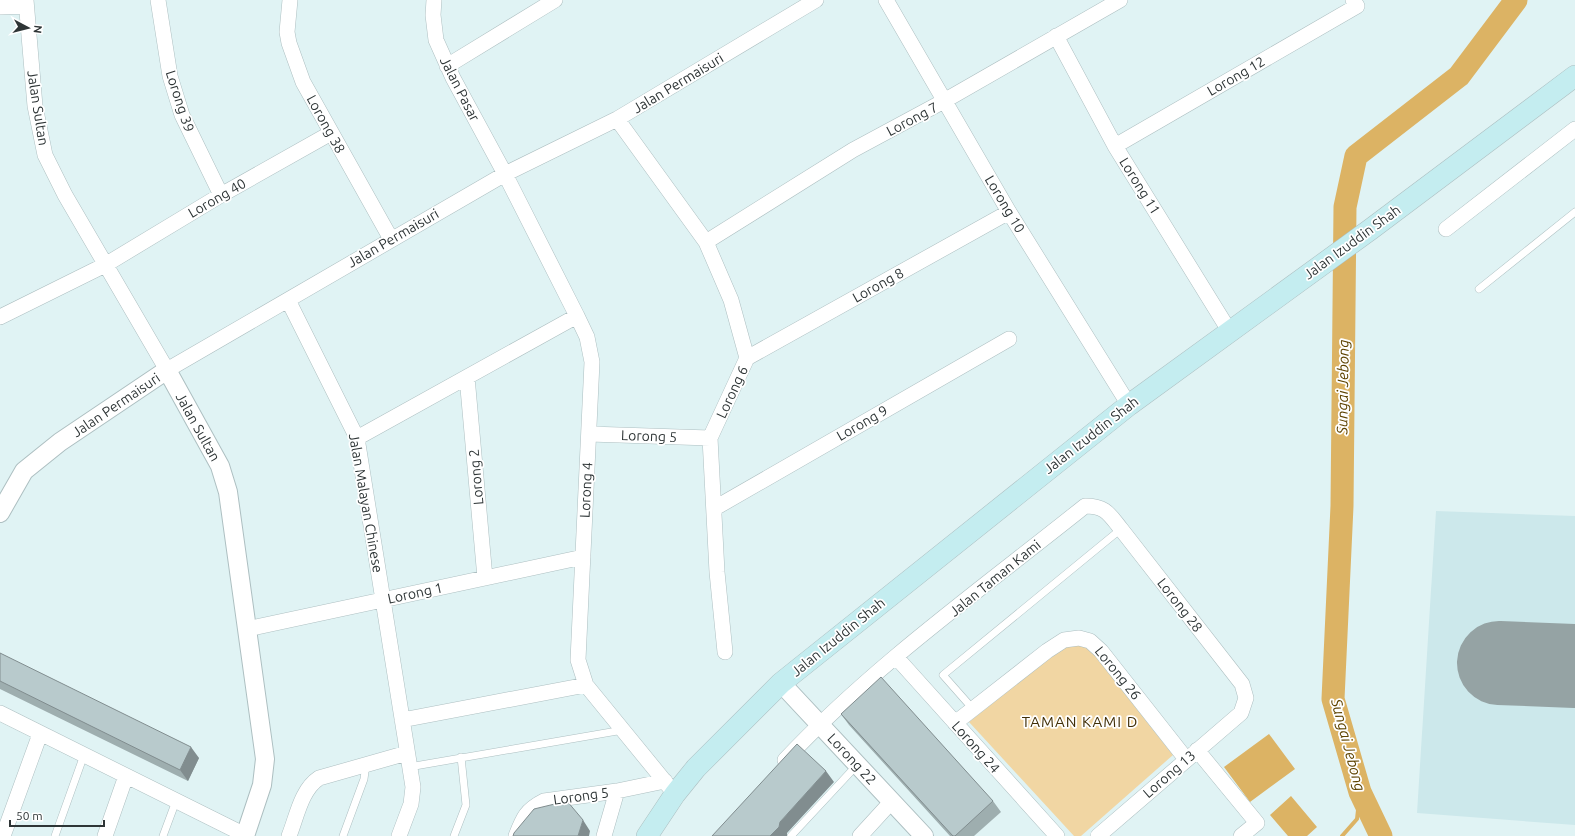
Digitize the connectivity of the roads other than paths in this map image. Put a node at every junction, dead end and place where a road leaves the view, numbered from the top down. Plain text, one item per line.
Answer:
1 (158, 0) edge
2 (290, 0) edge
3 (434, 0) edge
4 (555, 0) edge
5 (816, 0) edge
6 (886, 0) edge
7 (1120, 0) edge
8 (26, 3) edge
9 (1355, 3) edge
10 (0, 8) edge
11 (1056, 36) junction
12 (447, 66) junction
13 (1575, 76) edge
14 (944, 102) junction
15 (617, 119) junction
16 (1575, 129) edge
17 (331, 133) junction
18 (1115, 146) junction
19 (505, 174) junction
20 (221, 195) junction
21 (1009, 212) junction
22 (1575, 212) edge
23 (1446, 229) dead end
24 (392, 239) junction
25 (706, 242) junction
26 (106, 265) junction
27 (1479, 288) dead end
28 (288, 300) junction
29 (577, 316) junction
30 (0, 317) edge
31 (1230, 332) junction
32 (1009, 339) dead end
33 (748, 358) junction
34 (167, 370) junction
35 (467, 377) junction
36 (1129, 404) junction
37 (589, 434) junction
38 (357, 438) junction
39 (710, 438) junction
40 (1097, 506) joint
41 (715, 508) junction
42 (0, 513) edge
43 (1121, 529) junction
44 (583, 557) junction
45 (485, 578) junction
46 (383, 600) junction
47 (247, 629) junction
48 (725, 652) dead end
49 (896, 657) junction
50 (781, 682) junction
51 (586, 685) junction
52 (973, 709) junction
53 (1241, 713) joint
54 (0, 714) edge
55 (402, 720) junction
56 (955, 723) junction
57 (820, 724) junction
58 (623, 730) junction
59 (40, 734) junction
60 (84, 755) junction
61 (1192, 755) junction
62 (461, 757) junction
63 (408, 760) junction
64 (366, 764) junction
65 (857, 764) junction
66 (778, 768) edge
67 (126, 776) junction
68 (670, 788) junction
69 (617, 791) junction
70 (176, 801) junction
71 (892, 801) junction
72 (224, 831) edge
73 (3, 836) edge
74 (55, 836) edge
75 (105, 836) edge
76 (162, 836) edge
77 (245, 836) edge
78 (289, 836) edge
79 (343, 836) edge
80 (399, 836) edge
81 (454, 836) edge
82 (516, 836) edge
83 (604, 836) edge
84 (647, 836) edge
85 (791, 836) edge
86 (860, 836) edge
87 (924, 836) edge
88 (1057, 836) edge
89 (1098, 836) edge
90 (1241, 836) edge

1 - 20 street, Lorong 39
2 - 17 street, Lorong 38
3 - 12 street, Jalan Pasar
4 - 12 street
5 - 15 street, Jalan Permaisuri
6 - 14 street, Lorong 10
7 - 11 street, Lorong 7
8 - 10 street
8 - 26 street, Jalan Sultan
9 - 18 street, Lorong 12
11 - 14 street, Lorong 7
11 - 18 street, Lorong 11
12 - 19 street, Jalan Pasar
13 - 31 main road, Jalan Izuddin Shah
14 - 21 street, Lorong 10
14 - 25 street, Lorong 7
15 - 19 street, Jalan Permaisuri
15 - 25 street, Lorong 6
16 - 23 street
17 - 20 street, Lorong 40
17 - 24 street, Lorong 38
18 - 31 street, Lorong 11
19 - 24 street, Jalan Permaisuri
19 - 29 street, Lorong 4
20 - 26 street, Lorong 40
21 - 33 street, Lorong 8
21 - 36 street, Lorong 10
22 - 27 lane
24 - 28 street, Jalan Permaisuri
25 - 33 street, Lorong 6
26 - 30 street, Lorong 40
26 - 34 street, Jalan Sultan
28 - 34 street, Jalan Permaisuri
28 - 38 street, Jalan Malayan Chinese
29 - 35 street
29 - 37 street, Lorong 4
31 - 36 main road, Jalan Izuddin Shah
32 - 41 street, Lorong 9
33 - 39 street, Lorong 6
34 - 42 street, Jalan Permaisuri
34 - 47 street, Jalan Sultan
35 - 38 street
35 - 45 street, Lorong 2
36 - 50 main road, Jalan Izuddin Shah
37 - 39 street, Lorong 5
37 - 44 street, Lorong 4
38 - 46 street, Jalan Malayan Chinese
39 - 41 street, Lorong 6
40 - 43 street, Lorong 28
40 - 49 street, Jalan Taman Kami
41 - 48 street, Lorong 6
43 - 52 lane
43 - 53 street, Lorong 28
44 - 45 street, Lorong 1
44 - 51 street, Lorong 4
45 - 46 street, Lorong 1
46 - 47 street, Lorong 1
46 - 55 street, Jalan Malayan Chinese
47 - 77 street, Jalan Sultan
49 - 56 street, Lorong 24
49 - 57 street
50 - 57 street, Lorong 22
50 - 68 main road, Jalan Izuddin Shah
51 - 55 street
51 - 58 street, Lorong 4
52 - 56 street, Lorong 26
52 - 61 street, Lorong 26
53 - 61 street, Lorong 13
54 - 59 street
55 - 63 street, Jalan Malayan Chinese
56 - 88 street, Lorong 24
57 - 65 street, Lorong 22
57 - 66 street
58 - 62 lane
58 - 68 street, Lorong 4
59 - 60 street
59 - 73 street
60 - 67 street
60 - 74 lane
61 - 89 street, Lorong 13
61 - 90 street, Lorong 26
62 - 63 lane
62 - 81 lane
63 - 64 street
63 - 80 street, Jalan Malayan Chinese
64 - 78 street
64 - 79 lane
65 - 71 street, Lorong 22
65 - 85 lane
67 - 70 street
67 - 75 street
68 - 69 street, Lorong 5
68 - 84 main road, Jalan Izuddin Shah
69 - 82 street, Lorong 5
69 - 83 street
70 - 72 street
70 - 76 lane
71 - 86 street
71 - 87 street, Lorong 22
72 - 77 street

